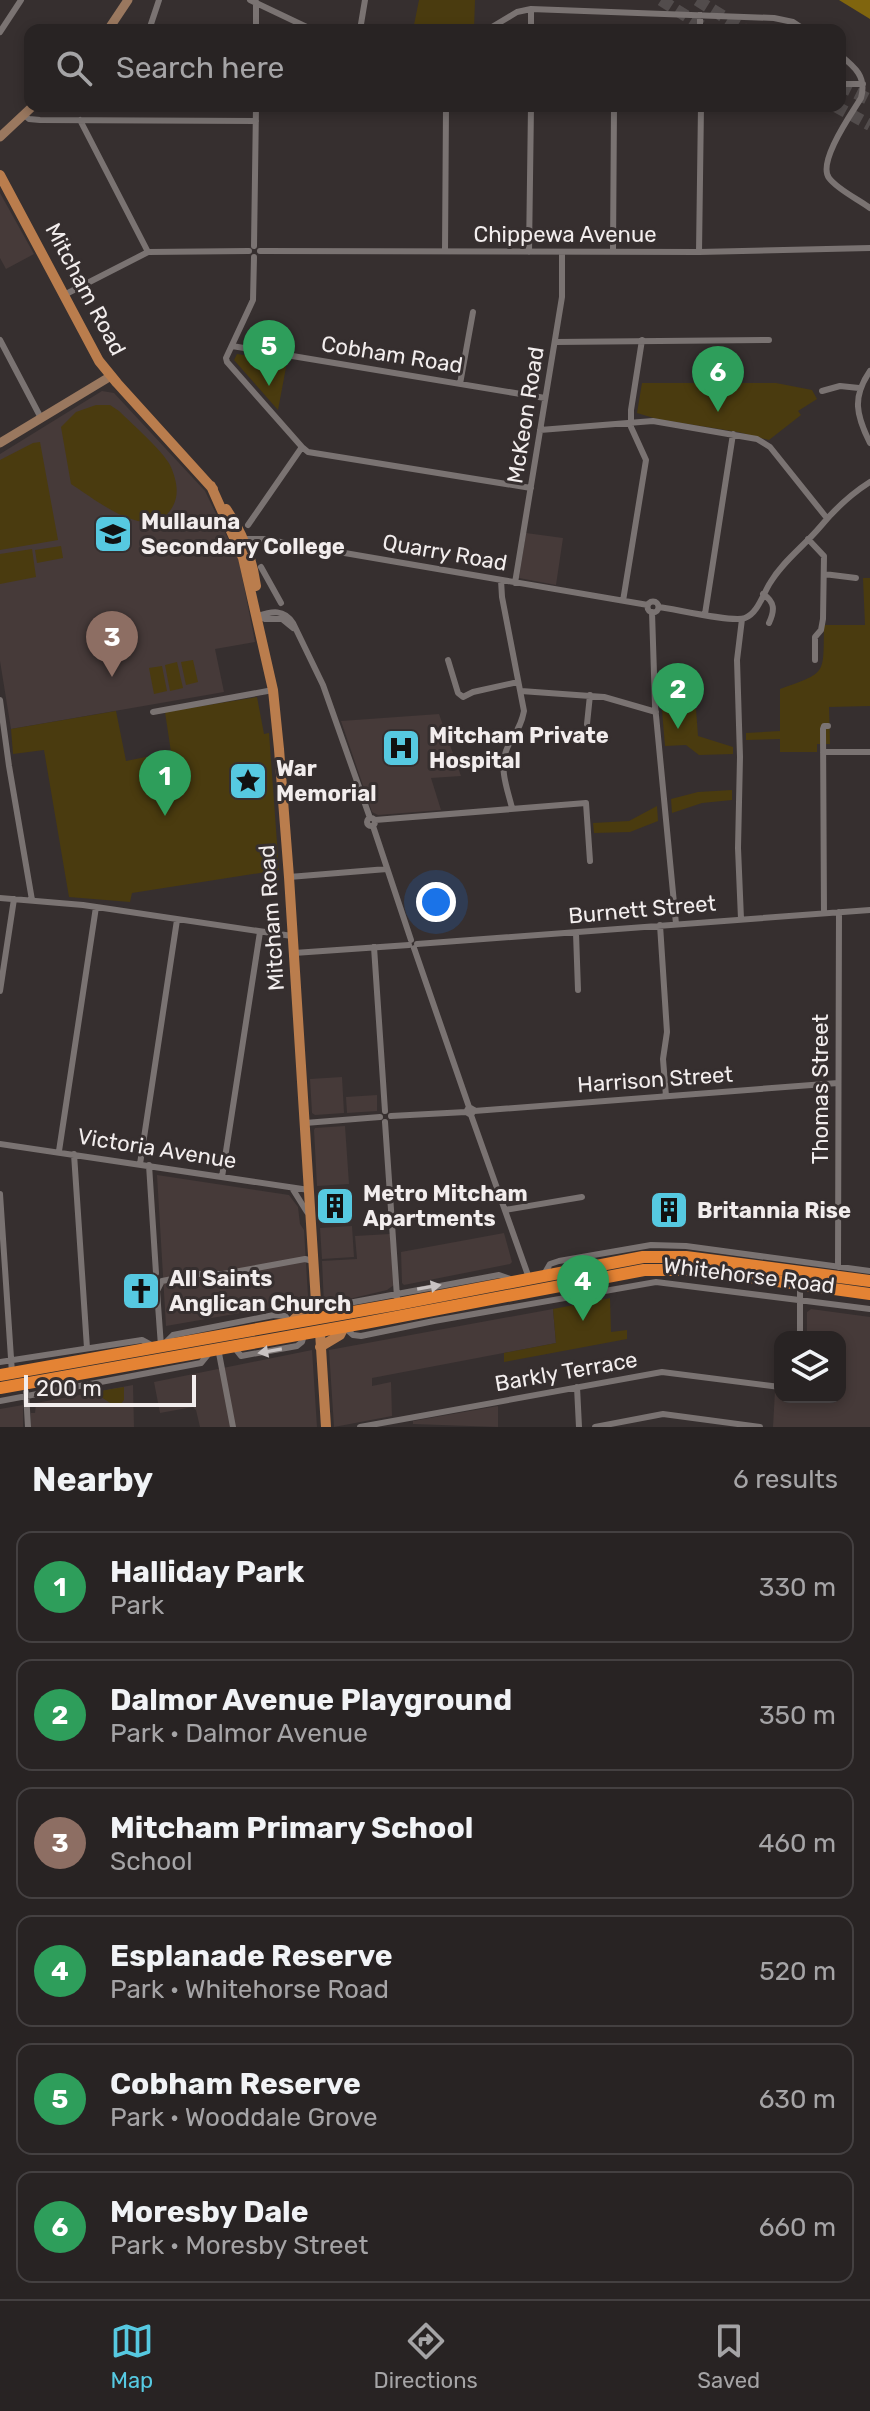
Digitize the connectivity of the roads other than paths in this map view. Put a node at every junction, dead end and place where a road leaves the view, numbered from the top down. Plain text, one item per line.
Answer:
1 (21, 0) edge
2 (117, 0) edge
3 (159, 0) edge
4 (365, 0) edge
5 (128, 1) edge
6 (253, 1) edge
7 (531, 9) junction
8 (700, 15) junction
9 (112, 24) edge
10 (151, 24) edge
11 (255, 24) edge
12 (301, 24) edge
13 (361, 24) edge
14 (497, 24) edge
15 (531, 24) edge
16 (700, 24) edge
17 (796, 24) edge
18 (0, 32) edge
19 (846, 60) edge
20 (846, 84) edge
21 (863, 84) junction
22 (27, 112) edge
23 (256, 112) edge
24 (446, 112) edge
25 (531, 112) edge
26 (614, 112) edge
27 (701, 112) edge
28 (24, 115) junction
29 (80, 120) junction
30 (256, 121) junction
31 (2, 134) edge
32 (2, 181) edge
33 (870, 208) edge
34 (870, 248) edge
35 (254, 251) junction
36 (445, 251) junction
37 (148, 252) junction
38 (529, 252) junction
39 (562, 252) junction
40 (613, 252) junction
41 (699, 252) junction
42 (64, 295) junction
43 (473, 312) dead end
44 (0, 340) edge
45 (642, 340) junction
46 (769, 340) dead end
47 (555, 342) junction
48 (232, 346) junction
49 (2, 351) edge
50 (870, 371) edge
51 (111, 376) junction
52 (460, 384) junction
53 (859, 388) junction
54 (822, 391) dead end
55 (545, 398) junction
56 (41, 418) junction
57 (632, 422) junction
58 (540, 430) junction
59 (733, 434) junction
60 (0, 443) edge
61 (870, 443) edge
62 (302, 447) junction
63 (870, 482) edge
64 (531, 488) junction
65 (826, 517) junction
66 (248, 525) dead end
67 (808, 539) junction
68 (240, 540) junction
69 (261, 567) dead end
70 (824, 574) junction
71 (856, 578) dead end
72 (501, 580) junction
73 (515, 583) junction
74 (272, 589) junction
75 (257, 591) junction
76 (763, 594) junction
77 (623, 601) junction
78 (281, 603) dead end
79 (650, 609) junction
80 (705, 614) junction
81 (258, 616) junction
82 (742, 619) junction
83 (769, 623) dead end
84 (448, 660) dead end
85 (815, 660) dead end
86 (518, 682) junction
87 (273, 690) junction
88 (521, 691) junction
89 (590, 695) junction
90 (0, 700) edge
91 (153, 712) dead end
92 (656, 712) junction
93 (587, 724) dead end
94 (828, 726) dead end
95 (823, 752) junction
96 (870, 752) edge
97 (512, 808) junction
98 (373, 822) junction
99 (590, 861) dead end
100 (387, 869) junction
101 (289, 877) junction
102 (0, 898) edge
103 (14, 899) junction
104 (32, 900) junction
105 (96, 907) junction
106 (870, 910) edge
107 (839, 912) junction
108 (824, 913) junction
109 (741, 919) junction
110 (177, 920) junction
111 (676, 924) junction
112 (660, 925) junction
113 (260, 932) junction
114 (576, 933) junction
115 (292, 936) junction
116 (413, 944) junction
117 (374, 947) junction
118 (3, 952) edge
119 (294, 953) junction
120 (578, 990) dead end
121 (0, 991) edge
122 (838, 1083) junction
123 (666, 1096) junction
124 (470, 1112) junction
125 (385, 1116) junction
126 (305, 1123) junction
127 (0, 1144) edge
128 (59, 1151) junction
129 (74, 1154) junction
130 (140, 1164) junction
131 (149, 1165) junction
132 (222, 1177) junction
133 (291, 1187) junction
134 (309, 1190) junction
135 (0, 1194) edge
136 (582, 1197) dead end
137 (505, 1210) junction
138 (311, 1219) junction
139 (314, 1261) junction
140 (838, 1267) junction
141 (870, 1271) edge
142 (156, 1273) dead end
143 (543, 1276) junction
144 (870, 1281) edge
145 (800, 1284) junction
146 (531, 1285) junction
147 (870, 1294) edge
148 (397, 1298) junction
149 (316, 1299) junction
150 (801, 1301) junction
151 (870, 1309) edge
152 (411, 1315) junction
153 (324, 1317) junction
154 (240, 1323) junction
155 (291, 1323) junction
156 (344, 1327) junction
157 (397, 1329) junction
158 (256, 1330) junction
159 (800, 1331) edge
160 (320, 1332) junction
161 (215, 1336) junction
162 (158, 1347) junction
163 (320, 1347) junction
164 (214, 1351) junction
165 (0, 1362) edge
166 (88, 1366) junction
167 (8, 1369) edge
168 (774, 1386) edge
169 (577, 1387) junction
170 (0, 1388) edge
171 (26, 1390) junction
172 (0, 1401) edge
173 (28, 1427) edge
174 (233, 1427) edge
175 (326, 1427) edge
176 (360, 1427) edge
177 (579, 1427) edge
178 (595, 1427) edge
179 (760, 1427) edge

1 - 18 street
2 - 5 street
3 - 10 street
4 - 13 street
5 - 9 main road
6 - 11 street
6 - 12 street
7 - 8 street
7 - 14 street
7 - 15 street
8 - 16 street
8 - 17 street
19 - 21 street
20 - 21 street
21 - 33 street
22 - 28 main road
23 - 30 street
24 - 36 street
25 - 38 street
26 - 40 street
27 - 41 street
28 - 29 street
28 - 31 main road
29 - 30 street
29 - 37 street
30 - 35 street
32 - 42 main road, Mitcham Road
34 - 41 street, Chippewa Avenue
35 - 36 street, Chippewa Avenue
35 - 37 street, Chippewa Avenue
35 - 48 street
36 - 38 street, Chippewa Avenue
37 - 42 street, Chippewa Avenue
38 - 39 street, Chippewa Avenue
39 - 40 street, Chippewa Avenue
39 - 47 street, McKeon Road
40 - 41 street, Chippewa Avenue
42 - 51 main road, Mitcham Road
43 - 52 street
44 - 49 street
45 - 46 street
45 - 47 street
45 - 57 street
47 - 55 street, McKeon Road
48 - 52 street, Cobham Road
48 - 62 street
49 - 56 street
50 - 53 street
51 - 56 main road
51 - 68 main road, Mitcham Road
52 - 55 street, Cobham Road
53 - 54 street
53 - 61 street
55 - 58 street, McKeon Road
56 - 60 main road
57 - 58 street
57 - 59 street
57 - 77 street
58 - 64 street, McKeon Road
59 - 65 street
59 - 80 street
62 - 64 street
62 - 66 street
63 - 65 street
64 - 73 street, McKeon Road
65 - 67 street
67 - 70 street
67 - 76 street
68 - 72 street, Quarry Road
68 - 75 main road, Mitcham Road
68 - 81 main road, Mitcham Road
69 - 74 street
70 - 71 street
70 - 85 street
72 - 73 street, Quarry Road
72 - 86 street
73 - 77 street, Quarry Road
74 - 75 street
74 - 78 street
75 - 81 main road, Mitcham Road
76 - 82 street
76 - 83 street
77 - 79 street, Quarry Road
79 - 80 street
79 - 92 street
80 - 82 street
81 - 87 main road, Mitcham Road
81 - 98 street
82 - 109 street
84 - 86 street
86 - 88 street
87 - 91 street
87 - 101 main road, Mitcham Road
88 - 89 street
88 - 97 street
89 - 92 street
89 - 93 street
90 - 104 street
92 - 111 street
94 - 95 street
95 - 96 street
95 - 108 street
97 - 98 street
97 - 99 street
98 - 100 street
100 - 101 street
100 - 116 street
101 - 115 main road, Mitcham Road
102 - 103 street
103 - 104 street
103 - 118 street
104 - 105 street
105 - 110 street
105 - 128 street
106 - 107 street, Burnett Street
107 - 108 street, Burnett Street
107 - 122 street, Thomas Street
108 - 109 street, Burnett Street
109 - 111 street, Burnett Street
110 - 113 street
110 - 130 street
111 - 112 street, Burnett Street
112 - 114 street, Burnett Street
112 - 123 street
113 - 115 street
113 - 132 street
114 - 116 street, Burnett Street
114 - 120 street
115 - 119 main road, Mitcham Road
116 - 117 street, Burnett Street
116 - 124 street
117 - 119 street, Burnett Street
117 - 125 street
118 - 121 street
119 - 126 main road, Mitcham Road
122 - 123 street, Harrison Street
122 - 140 street, Thomas Street
123 - 124 street, Harrison Street
124 - 125 street, Harrison Street
124 - 137 street
125 - 126 street, Harrison Street
125 - 148 street
126 - 134 main road, Mitcham Road
127 - 128 street, Victoria Avenue
128 - 129 street, Victoria Avenue
129 - 130 street, Victoria Avenue
129 - 166 street
130 - 131 street, Victoria Avenue
131 - 132 street, Victoria Avenue
131 - 142 street
132 - 133 street, Victoria Avenue
133 - 134 street, Victoria Avenue
133 - 138 street, Mitcham Road
134 - 138 main road, Mitcham Road
135 - 167 street
136 - 137 street
137 - 146 street
138 - 139 main road, Mitcham Road
139 - 149 main road, Mitcham Road
139 - 162 street
140 - 141 street, Whitehorse Road
140 - 143 street, Whitehorse Road
143 - 144 highway, Whitehorse Road
143 - 146 highway, Whitehorse Road
145 - 146 highway, Whitehorse Road
145 - 147 highway, Whitehorse Road
145 - 150 street
148 -> 146 highway, Whitehorse Road
146 - 152 highway, Whitehorse Road
148 - 153 highway, Whitehorse Road
149 - 153 main road, Mitcham Road
149 - 155 main road
150 - 151 street, Whitehorse Road
150 - 157 street, Whitehorse Road
150 - 159 street
152 - 156 highway, Whitehorse Road
152 - 157 street
153 - 155 highway, Whitehorse Road
153 - 160 highway, Mitcham Road
154 - 155 street, Whitehorse Road
154 - 158 street
154 - 162 street, Whitehorse Road
155 - 158 highway, Whitehorse Road
156 - 157 street, Whitehorse Road
156 - 160 highway, Whitehorse Road
156 - 163 main road
158 - 161 highway, Whitehorse Road
160 - 163 main road, Mitcham Road
160 -> 164 highway, Whitehorse Road
161 - 162 highway, Whitehorse Road
161 - 164 street
162 - 166 highway, Whitehorse Road
163 - 175 main road, Mitcham Road
164 - 166 highway, Whitehorse Road
164 - 174 street
165 - 167 street, Whitehorse Road
166 - 167 highway, Whitehorse Road
166 - 171 highway, Whitehorse Road
168 - 169 street, Barkly Terrace
169 - 176 street, Barkly Terrace
169 - 177 street
170 - 171 highway, Whitehorse Road
171 - 172 street, Whitehorse Road
171 - 173 street
178 - 179 street

